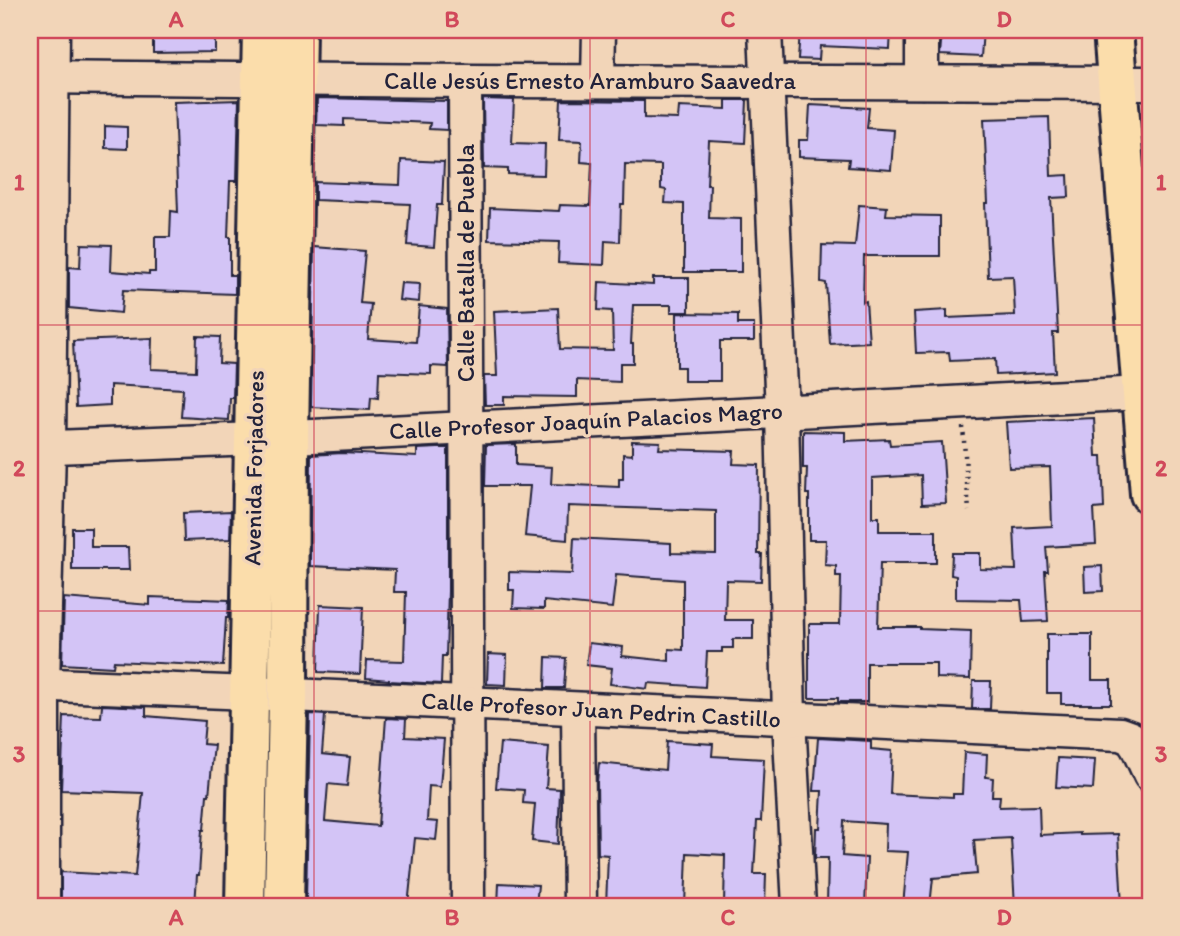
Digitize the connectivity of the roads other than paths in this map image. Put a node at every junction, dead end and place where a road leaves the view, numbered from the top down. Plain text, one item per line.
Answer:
1 (53, 30) edge
2 (262, 30) edge
3 (296, 30) edge
4 (599, 30) edge
5 (765, 30) edge
6 (922, 30) edge
7 (1113, 30) edge
8 (41, 77) edge
9 (278, 79) junction
10 (465, 81) junction
11 (598, 81) junction
12 (767, 82) junction
13 (922, 82) junction
14 (1134, 83) edge
15 (1142, 393) junction
16 (782, 411) junction
17 (467, 428) junction
18 (272, 438) junction
19 (39, 448) edge
20 (1150, 494) edge
21 (36, 684) edge
22 (250, 693) junction
23 (288, 696) junction
24 (467, 704) junction
25 (578, 709) junction
26 (789, 719) junction
27 (1150, 775) edge
28 (43, 906) edge
29 (245, 906) edge
30 (284, 906) edge
31 (468, 906) edge
32 (580, 906) edge
33 (799, 906) edge

1 - 8 street
2 - 9 main road, Avenida Forjadores
3 - 9 main road, Avenida Forjadores
4 - 11 street
5 - 12 street
6 - 13 street
7 - 14 main road
8 - 9 street, Calle Jesús Ernesto Aramburo Saavedra
8 - 19 street
9 - 10 street, Calle Jesús Ernesto Aramburo Saavedra
9 - 18 main road, Avenida Forjadores
10 - 11 street, Calle Jesús Ernesto Aramburo Saavedra
10 - 17 street, Calle Batalla de Puebla
11 - 12 street, Calle Jesús Ernesto Aramburo Saavedra
12 - 13 street, Calle Jesús Ernesto Aramburo Saavedra
12 - 16 street
13 - 14 street, Calle Jesús Ernesto Aramburo Saavedra
14 - 15 main road
15 - 16 street, Calle Profesor Joaquín Palacios Magro
15 - 20 main road
16 - 17 street, Calle Profesor Joaquín Palacios Magro
16 - 26 street
17 - 18 street, Calle Profesor Joaquín Palacios Magro
17 - 24 street, Calle Batalla de Puebla
18 - 19 street, Calle Profesor Joaquín Palacios Magro
18 - 22 main road, Avenida Forjadores
18 - 23 main road, Avenida Forjadores
19 - 21 street
21 - 22 street, Calle Profesor Juan Pedrin Castillo
21 - 28 street
22 - 23 street, Calle Profesor Juan Pedrin Castillo
22 - 29 main road, Avenida Forjadores
23 - 24 street, Calle Profesor Juan Pedrin Castillo
23 - 30 main road, Avenida Forjadores
24 - 25 street, Calle Profesor Juan Pedrin Castillo
24 - 31 street, Calle Batalla de Puebla
25 - 26 street, Calle Profesor Juan Pedrin Castillo
25 - 32 street
26 - 27 street, Calle Profesor Juan Pedrin Castillo
26 - 33 street

